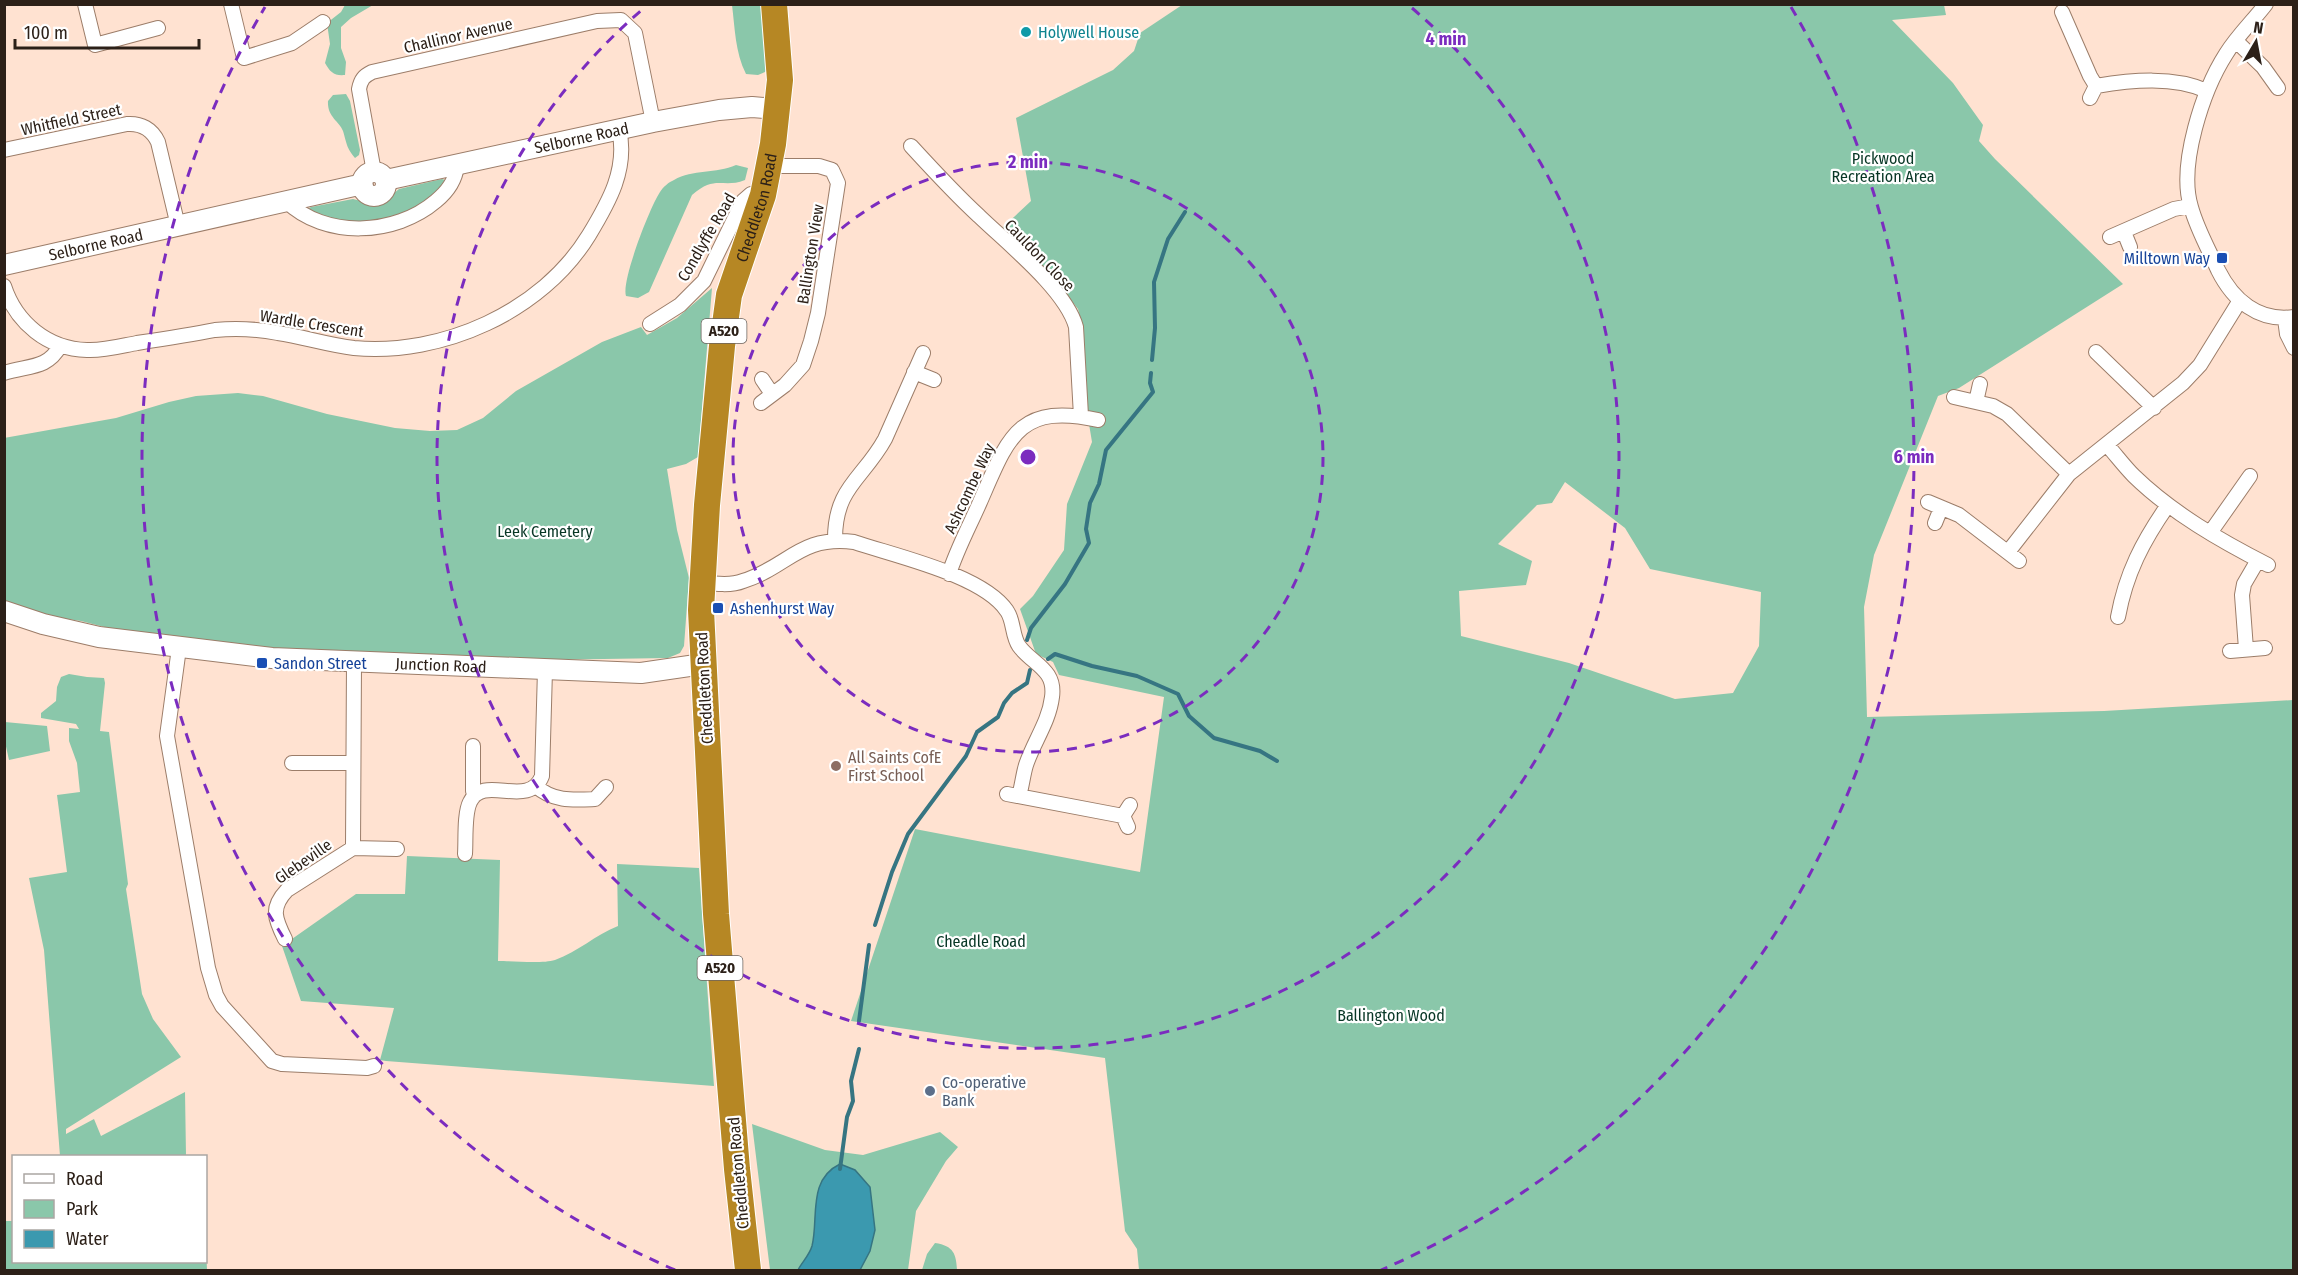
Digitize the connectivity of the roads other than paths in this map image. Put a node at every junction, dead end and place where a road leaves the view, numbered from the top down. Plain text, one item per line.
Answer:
1 (85, 4) edge
2 (231, 4) edge
3 (774, 4) edge
4 (2266, 4) edge
5 (2069, 18) dead end
6 (323, 22) dead end
7 (158, 28) dead end
8 (2236, 41) junction
9 (2278, 88) dead end
10 (2207, 91) junction
11 (777, 109) junction
12 (653, 122) junction
13 (619, 129) junction
14 (911, 146) dead end
15 (4, 150) edge
16 (456, 166) junction
17 (769, 166) junction
18 (374, 179) junction
19 (764, 191) junction
20 (286, 201) junction
21 (2190, 206) junction
22 (178, 226) junction
23 (2130, 247) dead end
24 (4, 265) edge
25 (4, 286) edge
26 (2239, 302) junction
27 (2289, 318) edge
28 (650, 324) dead end
29 (60, 346) junction
30 (2294, 348) edge
31 (923, 352) dead end
32 (2100, 361) dead end
33 (914, 372) junction
34 (4, 373) edge
35 (762, 379) dead end
36 (934, 380) dead end
37 (1980, 384) dead end
38 (772, 394) junction
39 (1954, 397) dead end
40 (1976, 402) junction
41 (761, 403) dead end
42 (2154, 408) junction
43 (1081, 416) junction
44 (1098, 420) dead end
45 (2107, 444) junction
46 (2070, 474) junction
47 (2249, 485) dead end
48 (2168, 505) junction
49 (1935, 523) dead end
50 (2210, 533) junction
51 (835, 539) junction
52 (949, 574) junction
53 (702, 582) junction
54 (2121, 602) junction
55 (2135, 604) dead end
56 (4, 611) edge
57 (2118, 617) dead end
58 (179, 648) junction
59 (2265, 648) dead end
60 (2246, 649) junction
61 (2230, 651) dead end
62 (354, 662) junction
63 (703, 664) junction
64 (545, 670) junction
65 (473, 746) dead end
66 (292, 763) dead end
67 (353, 763) junction
68 (536, 786) junction
69 (606, 787) dead end
70 (475, 795) junction
71 (1127, 816) dead end
72 (353, 848) junction
73 (397, 849) dead end
74 (465, 854) dead end
75 (285, 939) dead end
76 (374, 1066) dead end
77 (748, 1270) edge

1 - 7 street
2 - 6 street
3 - 11 highway, Cheddleton Road / A520
4 - 8 street
5 - 10 street
8 - 9 street
8 - 10 street
10 - 21 street
11 - 12 street, Selborne Road
11 - 17 highway, Cheddleton Road / A520
12 - 13 street, Selborne Road
12 - 18 street, Challinor Avenue
13 - 16 street, Selborne Road
13 - 29 street, Wardle Crescent
14 - 43 street, Cauldon Close
15 - 22 street, Whitfield Street
16 - 18 street, Selborne Road
16 - 20 street
17 - 19 highway, Cheddleton Road / A520
17 - 38 street, Ballington View
18 - 20 street, Selborne Road
19 - 28 street, Condlyffe Road
19 - 53 highway, Cheddleton Road / A520
20 - 22 street, Selborne Road
21 - 23 street
21 - 26 street
22 - 24 street, Selborne Road
25 - 29 street, Wardle Crescent
26 - 27 street
26 - 42 street
27 - 30 street
29 - 34 street
31 - 33 street
32 - 42 street
33 - 36 street
33 - 51 street
35 - 38 street
37 - 40 street
38 - 41 street, Ballington View
39 - 40 street
40 - 46 street
42 - 45 street
43 - 44 street, Ashcombe Way
43 - 52 street, Ashcombe Way
45 - 46 street
45 - 48 street
46 - 49 street
47 - 50 street
48 - 50 street
48 - 54 street
50 - 60 street
51 - 52 street
51 - 53 street
52 - 71 street
53 - 63 highway, Cheddleton Road / A520
54 - 55 street
54 - 57 street
56 - 58 street, Junction Road
58 - 62 street, Junction Road
58 - 76 street
59 - 60 street
60 - 61 street
62 - 64 street, Junction Road
62 - 67 street, Glebeville
63 - 64 street, Junction Road
63 - 77 highway, Cheddleton Road / A520
64 - 68 street
65 - 70 street
66 - 67 street
67 - 72 street, Glebeville
68 - 69 street
68 - 70 street
70 - 74 street
72 - 73 street, Glebeville
72 - 75 street, Glebeville

